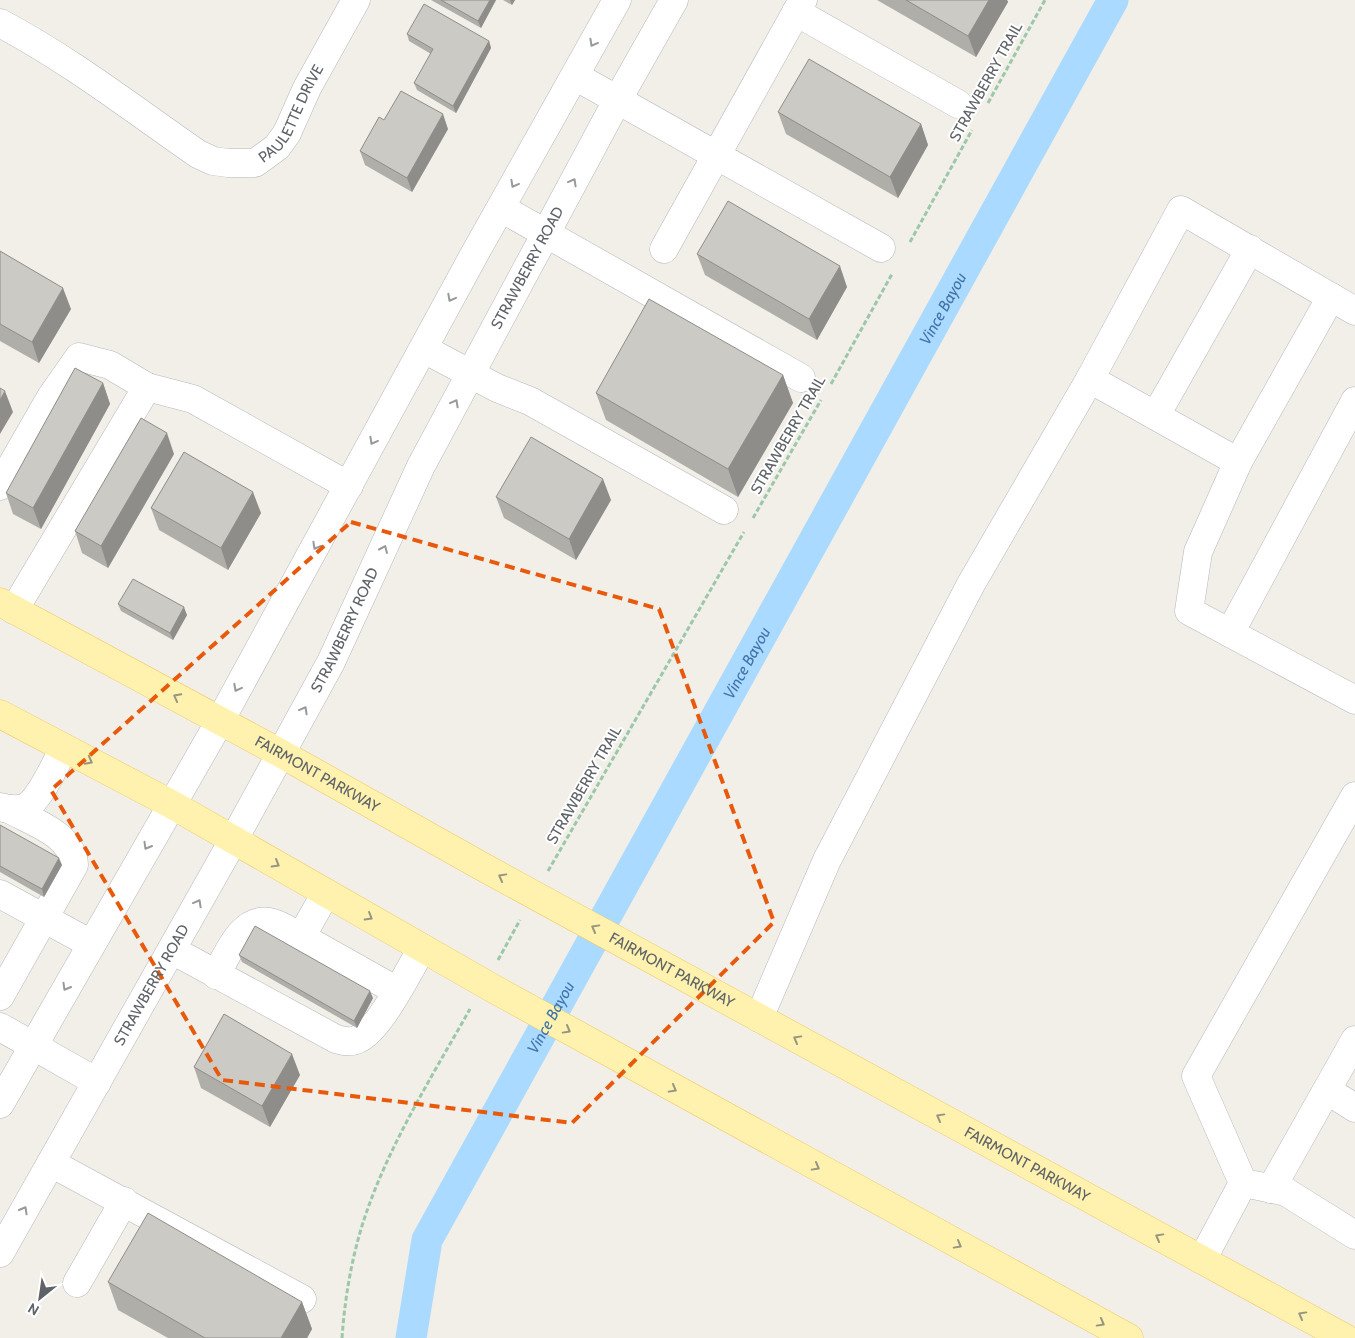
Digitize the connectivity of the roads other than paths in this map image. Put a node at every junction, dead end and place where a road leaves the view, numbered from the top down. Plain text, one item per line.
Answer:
1 (356, 0) edge
2 (617, 0) edge
3 (674, 0) edge
4 (800, 6) edge
5 (0, 23) edge
6 (575, 76) junction
7 (618, 99) junction
8 (968, 113) road end
9 (716, 155) junction
10 (501, 208) junction
11 (545, 232) junction
12 (664, 249) dead end
13 (1250, 249) junction
14 (894, 256) road end
15 (1331, 297) junction
16 (1355, 311) edge
17 (424, 349) junction
18 (471, 374) junction
19 (802, 378) dead end
20 (1090, 379) junction
21 (148, 387) junction
22 (1355, 401) edge
23 (1156, 415) junction
24 (1238, 462) junction
25 (0, 486) edge
26 (349, 486) junction
27 (724, 510) dead end
28 (7, 606) edge
29 (1230, 633) junction
30 (1355, 700) edge
31 (0, 714) edge
32 (220, 721) junction
33 (64, 748) junction
34 (280, 753) junction
35 (1355, 796) edge
36 (170, 804) junction
37 (4, 808) edge
38 (234, 839) junction
39 (326, 893) junction
40 (0, 894) edge
41 (44, 920) junction
42 (301, 937) junction
43 (91, 944) junction
44 (422, 948) junction
45 (172, 950) junction
46 (216, 974) junction
47 (397, 991) junction
48 (0, 996) edge
49 (760, 1018) junction
50 (0, 1027) edge
51 (1355, 1040) edge
52 (33, 1046) junction
53 (97, 1082) junction
54 (1328, 1092) junction
55 (0, 1104) edge
56 (1355, 1108) edge
57 (51, 1163) junction
58 (1243, 1183) junction
59 (1271, 1189) junction
60 (124, 1201) junction
61 (1355, 1235) edge
62 (0, 1253) edge
63 (1202, 1260) junction
64 (77, 1283) dead end
65 (302, 1299) dead end
66 (1129, 1338) edge
67 (1345, 1338) edge

1 - 5 street, PAULETTE DRIVE
2 -> 6 street
3 - 7 street, STRAWBERRY ROAD
4 - 8 street
4 - 9 street
6 - 7 street
6 -> 10 street
7 - 9 street
11 -> 7 street, STRAWBERRY ROAD
9 - 12 street
9 - 14 street
10 - 11 street
10 -> 17 street
11 - 18 street, STRAWBERRY ROAD
11 - 19 street
13 - 15 street
13 - 20 street
13 - 23 street
15 - 16 street
15 - 24 street
17 - 18 street
17 -> 26 street
18 - 27 street
34 -> 18 street, STRAWBERRY ROAD
20 - 23 street
20 - 49 street
21 - 25 street
21 - 26 street
21 - 28 street
22 - 29 street
23 - 24 street
24 - 29 street
26 -> 32 street
32 -> 28 main road, FAIRMONT PARKWAY
29 - 30 street
31 - 33 main road
32 - 34 main road, FAIRMONT PARKWAY
32 - 36 street
33 -> 36 main road
33 - 37 street
34 - 38 street, STRAWBERRY ROAD
49 -> 34 main road, FAIRMONT PARKWAY
35 - 58 street
36 - 38 main road
36 -> 43 street
37 - 41 street
38 -> 39 main road
45 -> 38 street, STRAWBERRY ROAD
39 - 42 street
39 -> 44 main road
40 - 41 street
41 - 43 street
41 - 48 street
42 - 46 street
42 - 47 street
43 -> 52 street
44 - 47 street
44 -> 66 main road
45 - 46 street
45 - 53 street, STRAWBERRY ROAD
46 - 47 street
63 -> 49 main road, FAIRMONT PARKWAY
50 - 52 street
51 - 54 street
52 - 53 street
52 - 55 street
53 - 57 street, STRAWBERRY ROAD
54 - 56 street
54 - 59 street
57 - 60 street
62 -> 57 street, STRAWBERRY ROAD
58 - 59 street
58 - 63 street
59 - 61 street
60 - 64 street
60 - 65 street
67 -> 63 main road, FAIRMONT PARKWAY

